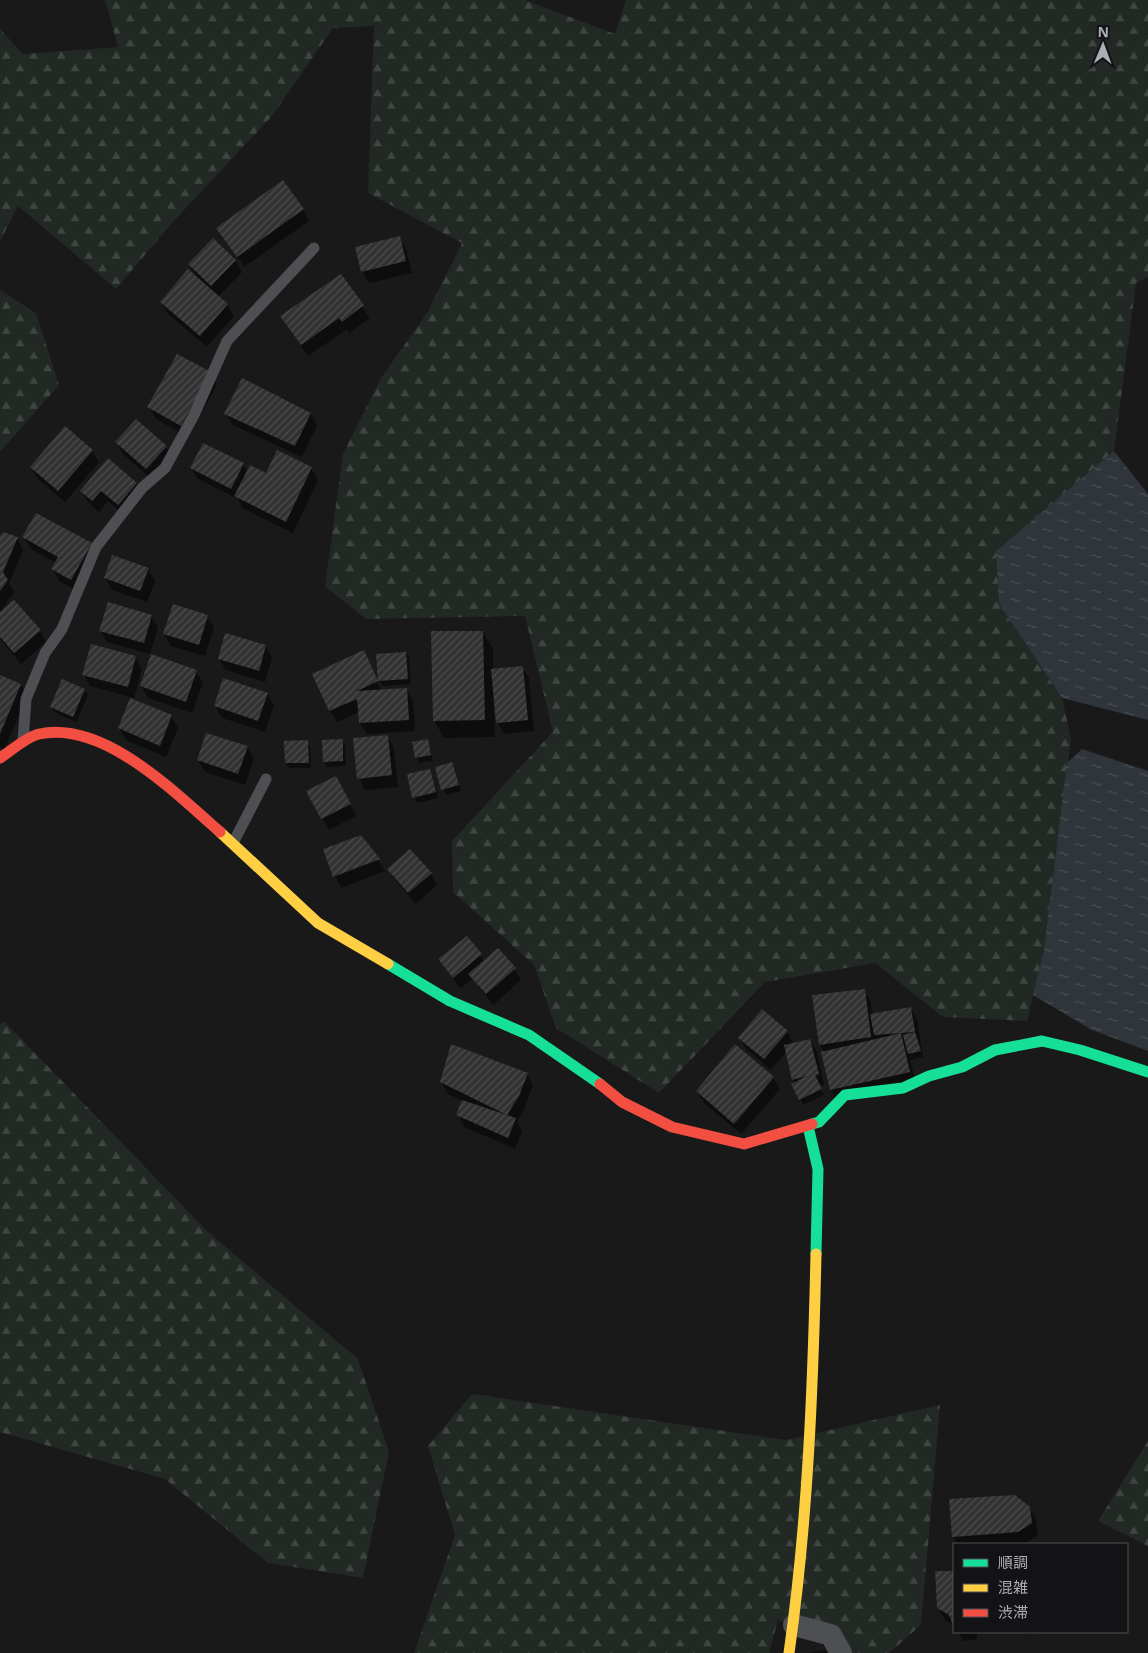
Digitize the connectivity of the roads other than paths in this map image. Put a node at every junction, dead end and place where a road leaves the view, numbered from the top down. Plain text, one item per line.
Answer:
1 (314, 248) dead end
2 (23, 742) junction
3 (0, 758) edge
4 (266, 779) dead end
5 (233, 844) junction
6 (1148, 1072) edge
7 (808, 1126) junction
8 (794, 1625) junction
9 (789, 1653) edge
10 (841, 1653) edge

1 - 2 lane
2 - 3 street
2 - 5 street
4 - 5 lane
5 - 7 street
6 - 7 street
7 - 8 street
8 - 9 street
8 - 10 street

